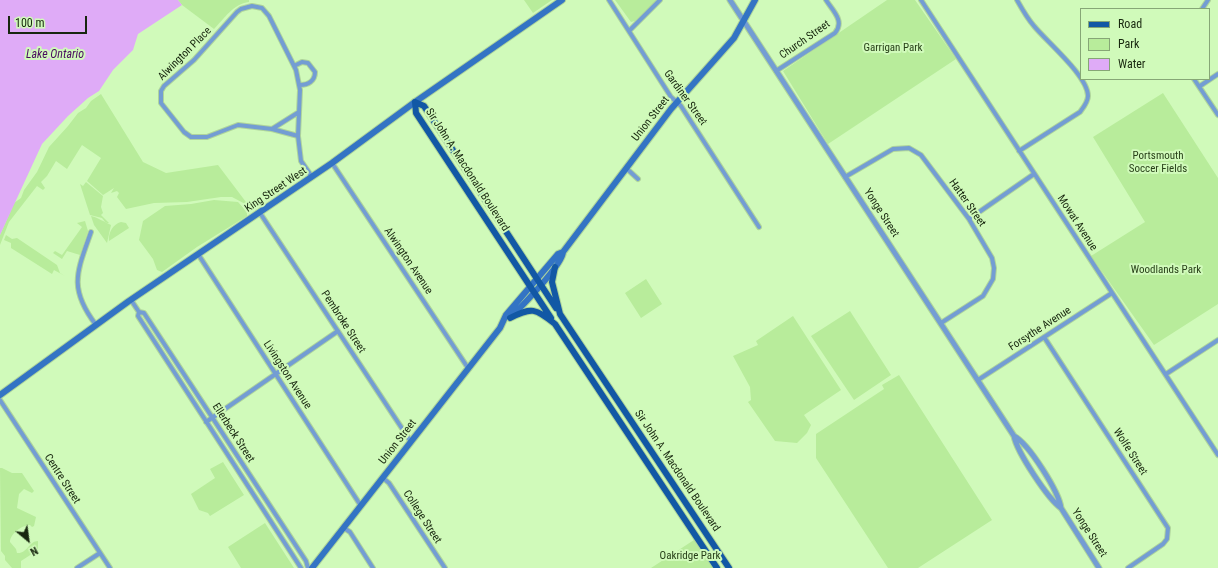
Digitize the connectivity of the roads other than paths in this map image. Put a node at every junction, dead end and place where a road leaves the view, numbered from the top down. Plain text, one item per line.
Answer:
1 (562, 0) edge
2 (609, 0) edge
3 (660, 0) edge
4 (730, 0) edge
5 (755, 0) edge
6 (826, 0) edge
7 (921, 0) edge
8 (1017, 0) edge
9 (744, 22) junction
10 (629, 31) junction
11 (294, 66) junction
12 (776, 71) junction
13 (1080, 79) edge
14 (1081, 80) edge
15 (1195, 80) edge
16 (1209, 80) edge
17 (300, 85) junction
18 (1200, 86) junction
19 (416, 102) junction
20 (676, 102) junction
21 (299, 112) junction
22 (1218, 115) edge
23 (272, 129) junction
24 (298, 136) junction
25 (1019, 151) junction
26 (332, 163) junction
27 (626, 168) junction
28 (1034, 174) junction
29 (312, 177) junction
30 (845, 177) junction
31 (638, 179) dead end
32 (260, 212) junction
33 (969, 219) junction
34 (759, 227) dead end
35 (91, 232) dead end
36 (563, 252) junction
37 (198, 254) junction
38 (555, 267) junction
39 (539, 282) junction
40 (530, 287) junction
41 (534, 292) junction
42 (1112, 293) junction
43 (131, 300) junction
44 (139, 312) junction
45 (560, 314) junction
46 (510, 318) junction
47 (941, 323) junction
48 (554, 324) junction
49 (96, 325) junction
50 (500, 328) junction
51 (338, 331) junction
52 (1044, 337) junction
53 (1218, 341) edge
54 (468, 368) junction
55 (276, 374) junction
56 (1166, 374) junction
57 (978, 380) junction
58 (0, 395) edge
59 (0, 400) edge
60 (212, 418) junction
61 (206, 422) junction
62 (1014, 436) junction
63 (411, 442) junction
64 (1218, 455) edge
65 (383, 478) junction
66 (361, 506) junction
67 (1061, 508) junction
68 (344, 528) junction
69 (100, 553) junction
70 (77, 568) edge
71 (110, 568) edge
72 (302, 568) edge
73 (308, 568) edge
74 (312, 568) edge
75 (373, 568) edge
76 (444, 568) edge
77 (717, 568) edge
78 (729, 568) edge
79 (1100, 568) edge
80 (1128, 568) edge

1 - 19 main road, King Street West
2 - 10 street, Gardiner Street
3 - 10 street
4 - 9 street, Yonge Street
5 - 9 main road, Union Street
6 - 12 street, Church Street
7 - 25 street, Mowat Avenue
8 - 13 street
9 - 12 street, Yonge Street
9 - 20 main road, Union Street
10 - 20 street, Gardiner Street
11 - 17 street, Alwington Place
11 - 17 street
11 - 23 street, Alwington Place
12 - 30 street, Yonge Street
14 - 25 street
15 - 18 street
16 - 18 street
17 - 21 street, Alwington Place
18 - 22 street
19 - 26 main road, King Street West
19 - 39 main road, Sir John A. Macdonald Boulevard
19 - 40 main road, Sir John A. Macdonald Boulevard
20 - 27 main road, Union Street
20 - 34 street, Gardiner Street
21 - 23 street
21 - 24 street, Alwington Place
23 - 24 street, Alwington Place
24 - 29 street, Alwington Place
25 - 28 street, Mowat Avenue
26 - 29 main road, King Street West
26 - 54 street, Alwington Avenue
27 - 31 street
27 - 36 main road, Union Street
28 - 33 street
28 - 42 street, Mowat Avenue
29 - 32 main road, King Street West
30 - 33 street, Hatter Street
30 - 47 street, Yonge Street
32 - 37 main road, King Street West
32 - 51 street, Pembroke Street
33 - 47 street, Hatter Street
35 - 49 street
36 - 38 main road, Union Street
36 - 39 main road, Union Street
37 - 43 main road, King Street West
37 - 55 street, Livingston Avenue
38 - 39 main road, Union Street
38 - 45 main road
39 - 40 main road, Union Street
39 - 41 main road, Union Street
39 - 45 main road, Sir John A. Macdonald Boulevard
40 - 41 main road, Sir John A. Macdonald Boulevard
40 - 50 main road, Union Street
41 - 46 main road, Union Street
41 - 48 main road, Sir John A. Macdonald Boulevard
42 - 52 street, Forsythe Avenue
42 - 56 street, Mowat Avenue
43 - 44 street, Ellerbeck Street
43 - 49 main road, King Street West
44 - 60 street, Ellerbeck Street
44 - 61 street, Ellerbeck Street
45 - 78 main road, Sir John A. Macdonald Boulevard
46 - 48 main road
46 - 50 main road, Union Street
47 - 57 street, Yonge Street
48 - 77 main road, Sir John A. Macdonald Boulevard
49 - 58 main road, King Street West
50 - 54 main road, Union Street
51 - 55 street
51 - 63 street, Pembroke Street
52 - 57 street, Forsythe Avenue
52 - 80 street, Wolfe Street
53 - 56 street
54 - 63 main road, Union Street
55 - 60 street
55 - 66 street, Livingston Avenue
56 - 64 street, Mowat Avenue
57 - 62 street, Yonge Street
59 - 69 street, Centre Street
60 - 61 street
60 - 73 street, Ellerbeck Street
61 - 72 street, Ellerbeck Street
62 - 67 street, Yonge Street
62 - 67 street, Yonge Street
63 - 65 main road, Union Street
65 - 66 main road, Union Street
65 - 76 street, College Street
66 - 68 main road, Union Street
67 - 79 street, Yonge Street
68 - 74 main road, Union Street
68 - 75 street
69 - 70 street
69 - 71 street, Centre Street

